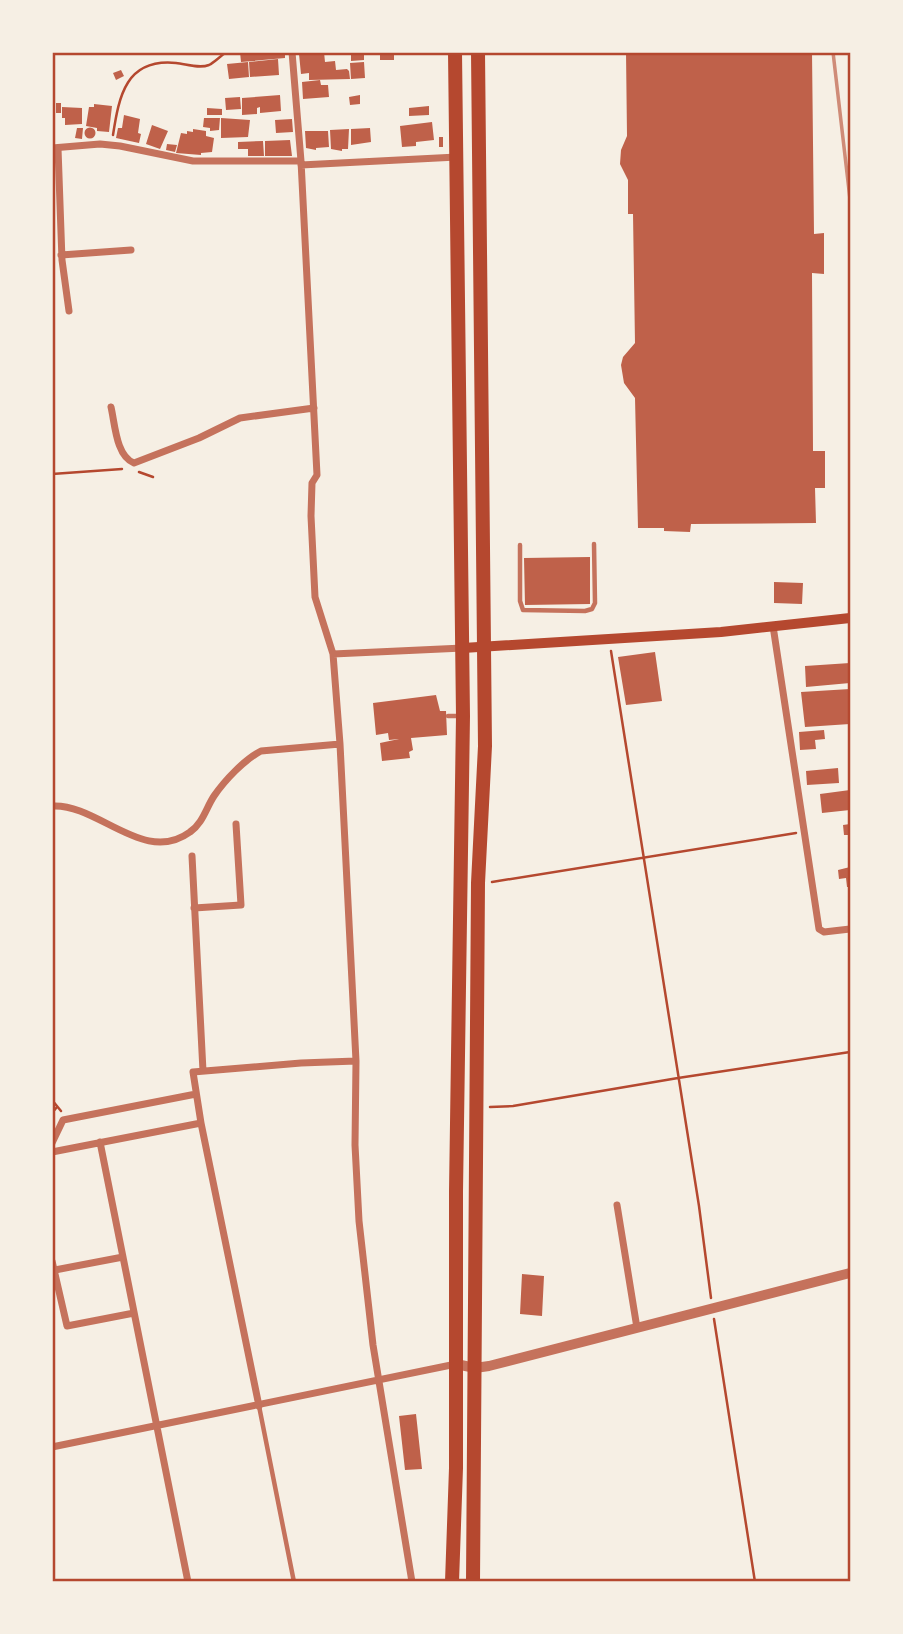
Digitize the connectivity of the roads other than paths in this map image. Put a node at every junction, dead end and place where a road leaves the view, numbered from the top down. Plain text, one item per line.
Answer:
1 (292, 52) edge
2 (456, 52) edge
3 (478, 52) edge
4 (55, 148) edge
5 (458, 157) junction
6 (301, 163) junction
7 (131, 250) dead end
8 (61, 255) junction
9 (69, 311) dead end
10 (111, 407) dead end
11 (314, 408) junction
12 (594, 544) dead end
13 (520, 545) dead end
14 (850, 618) edge
15 (773, 626) junction
16 (483, 647) junction
17 (463, 648) junction
18 (333, 654) junction
19 (448, 716) dead end
20 (463, 716) junction
21 (340, 744) junction
22 (52, 806) edge
23 (236, 824) dead end
24 (192, 856) dead end
25 (194, 908) junction
26 (850, 929) edge
27 (356, 1061) junction
28 (203, 1071) junction
29 (196, 1094) junction
30 (201, 1123) junction
31 (100, 1142) junction
32 (52, 1143) edge
33 (52, 1152) edge
34 (618, 1205) dead end
35 (123, 1257) junction
36 (52, 1261) edge
37 (55, 1270) junction
38 (850, 1273) edge
39 (62, 1306) junction
40 (52, 1308) edge
41 (134, 1313) junction
42 (637, 1328) junction
43 (456, 1364) junction
44 (475, 1368) junction
45 (380, 1380) junction
46 (260, 1406) junction
47 (157, 1426) junction
48 (52, 1447) edge
49 (188, 1581) edge
50 (294, 1581) edge
51 (412, 1581) edge
52 (452, 1581) edge
53 (473, 1581) edge

1 - 6 street
2 - 5 highway
3 - 16 highway
4 - 6 street
4 - 8 street
5 - 6 street
5 - 17 highway
6 - 11 street
7 - 8 street
8 - 9 street
10 - 11 street
11 - 18 street
12 - 13 lane
14 - 15 main road
15 - 16 main road
15 - 26 street
16 - 17 main road
16 - 44 highway
17 - 18 street
17 - 20 highway
18 - 21 street
19 - 20 lane
20 - 43 highway
21 - 22 street
21 - 27 street
23 - 25 street
24 - 25 street
25 - 28 street
27 - 28 street
27 - 45 street
28 - 29 street
29 - 30 street
29 - 32 street
30 - 31 street
30 - 46 street
31 - 33 street
31 - 35 street
34 - 42 street
35 - 37 street
35 - 41 street
36 - 37 street
37 - 39 street
38 - 42 street
39 - 40 street
39 - 41 street
41 - 47 street
42 - 44 street
43 - 44 street
43 - 45 street
43 - 52 highway
44 - 53 highway
45 - 46 street
45 - 51 street
46 - 47 street
46 - 50 lane
47 - 48 street
47 - 49 street

